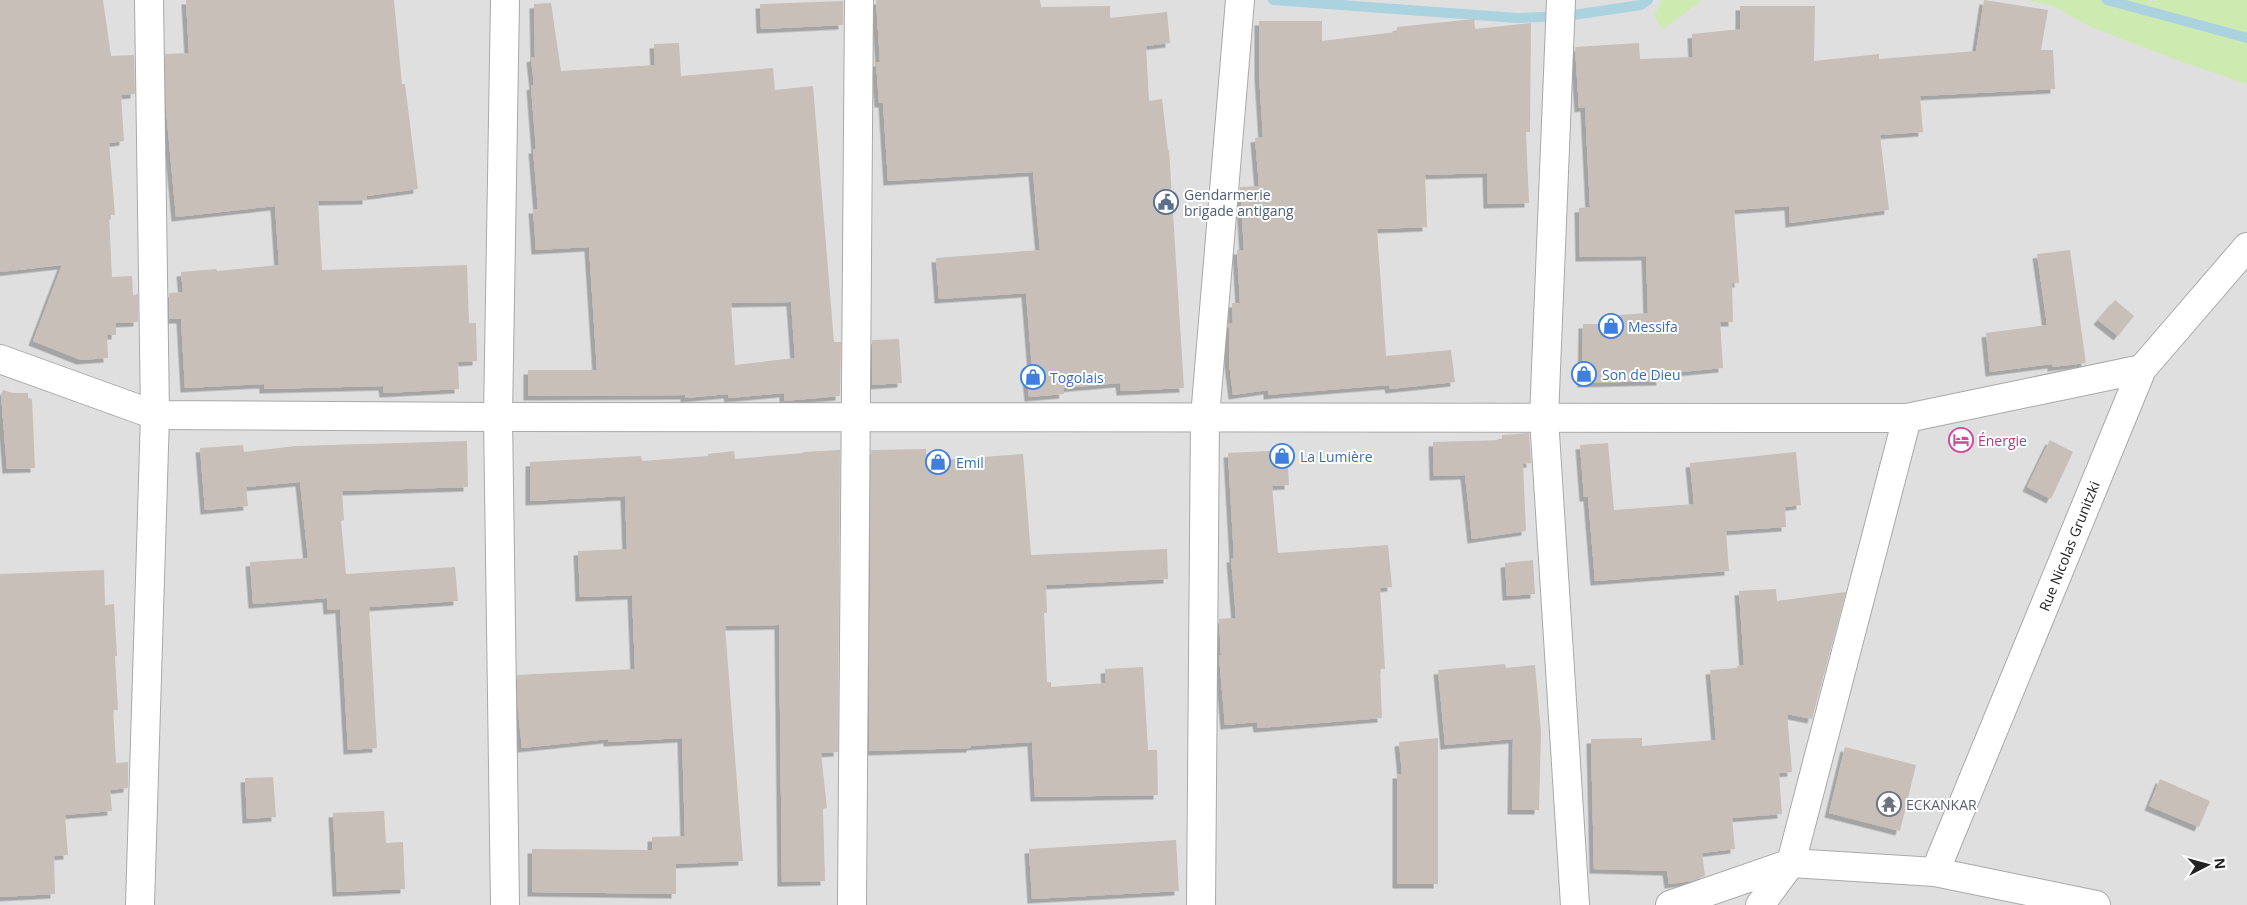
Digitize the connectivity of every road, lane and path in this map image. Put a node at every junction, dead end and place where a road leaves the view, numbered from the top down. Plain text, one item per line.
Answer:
1 (149, 0) edge
2 (504, 0) edge
3 (859, 0) edge
4 (1240, 0) edge
5 (1560, 11) edge
6 (2247, 247) edge
7 (0, 359) edge
8 (2142, 369) junction
9 (156, 415) junction
10 (498, 417) junction
11 (854, 417) junction
12 (1205, 417) junction
13 (1544, 418) junction
14 (1907, 418) junction
15 (1791, 863) junction
16 (1935, 872) junction
17 (140, 905) edge
18 (505, 905) edge
19 (852, 905) edge
20 (1201, 905) edge
21 (1576, 905) edge
22 (1670, 905) edge
23 (1760, 905) edge
24 (2096, 905) edge

1 - 9 street
2 - 10 street
3 - 11 street
4 - 12 street
5 - 13 street
6 - 8 street, Rue Nicolas Grunitzki
7 - 9 street
8 - 14 street
8 - 16 street, Rue Nicolas Grunitzki
9 - 10 street
9 - 17 street
10 - 11 street
10 - 18 street
11 - 12 street
11 - 19 street
12 - 13 street
12 - 20 street
13 - 14 street
13 - 21 street
14 - 15 street
15 - 16 street
15 - 22 street
15 - 23 street
16 - 24 street

